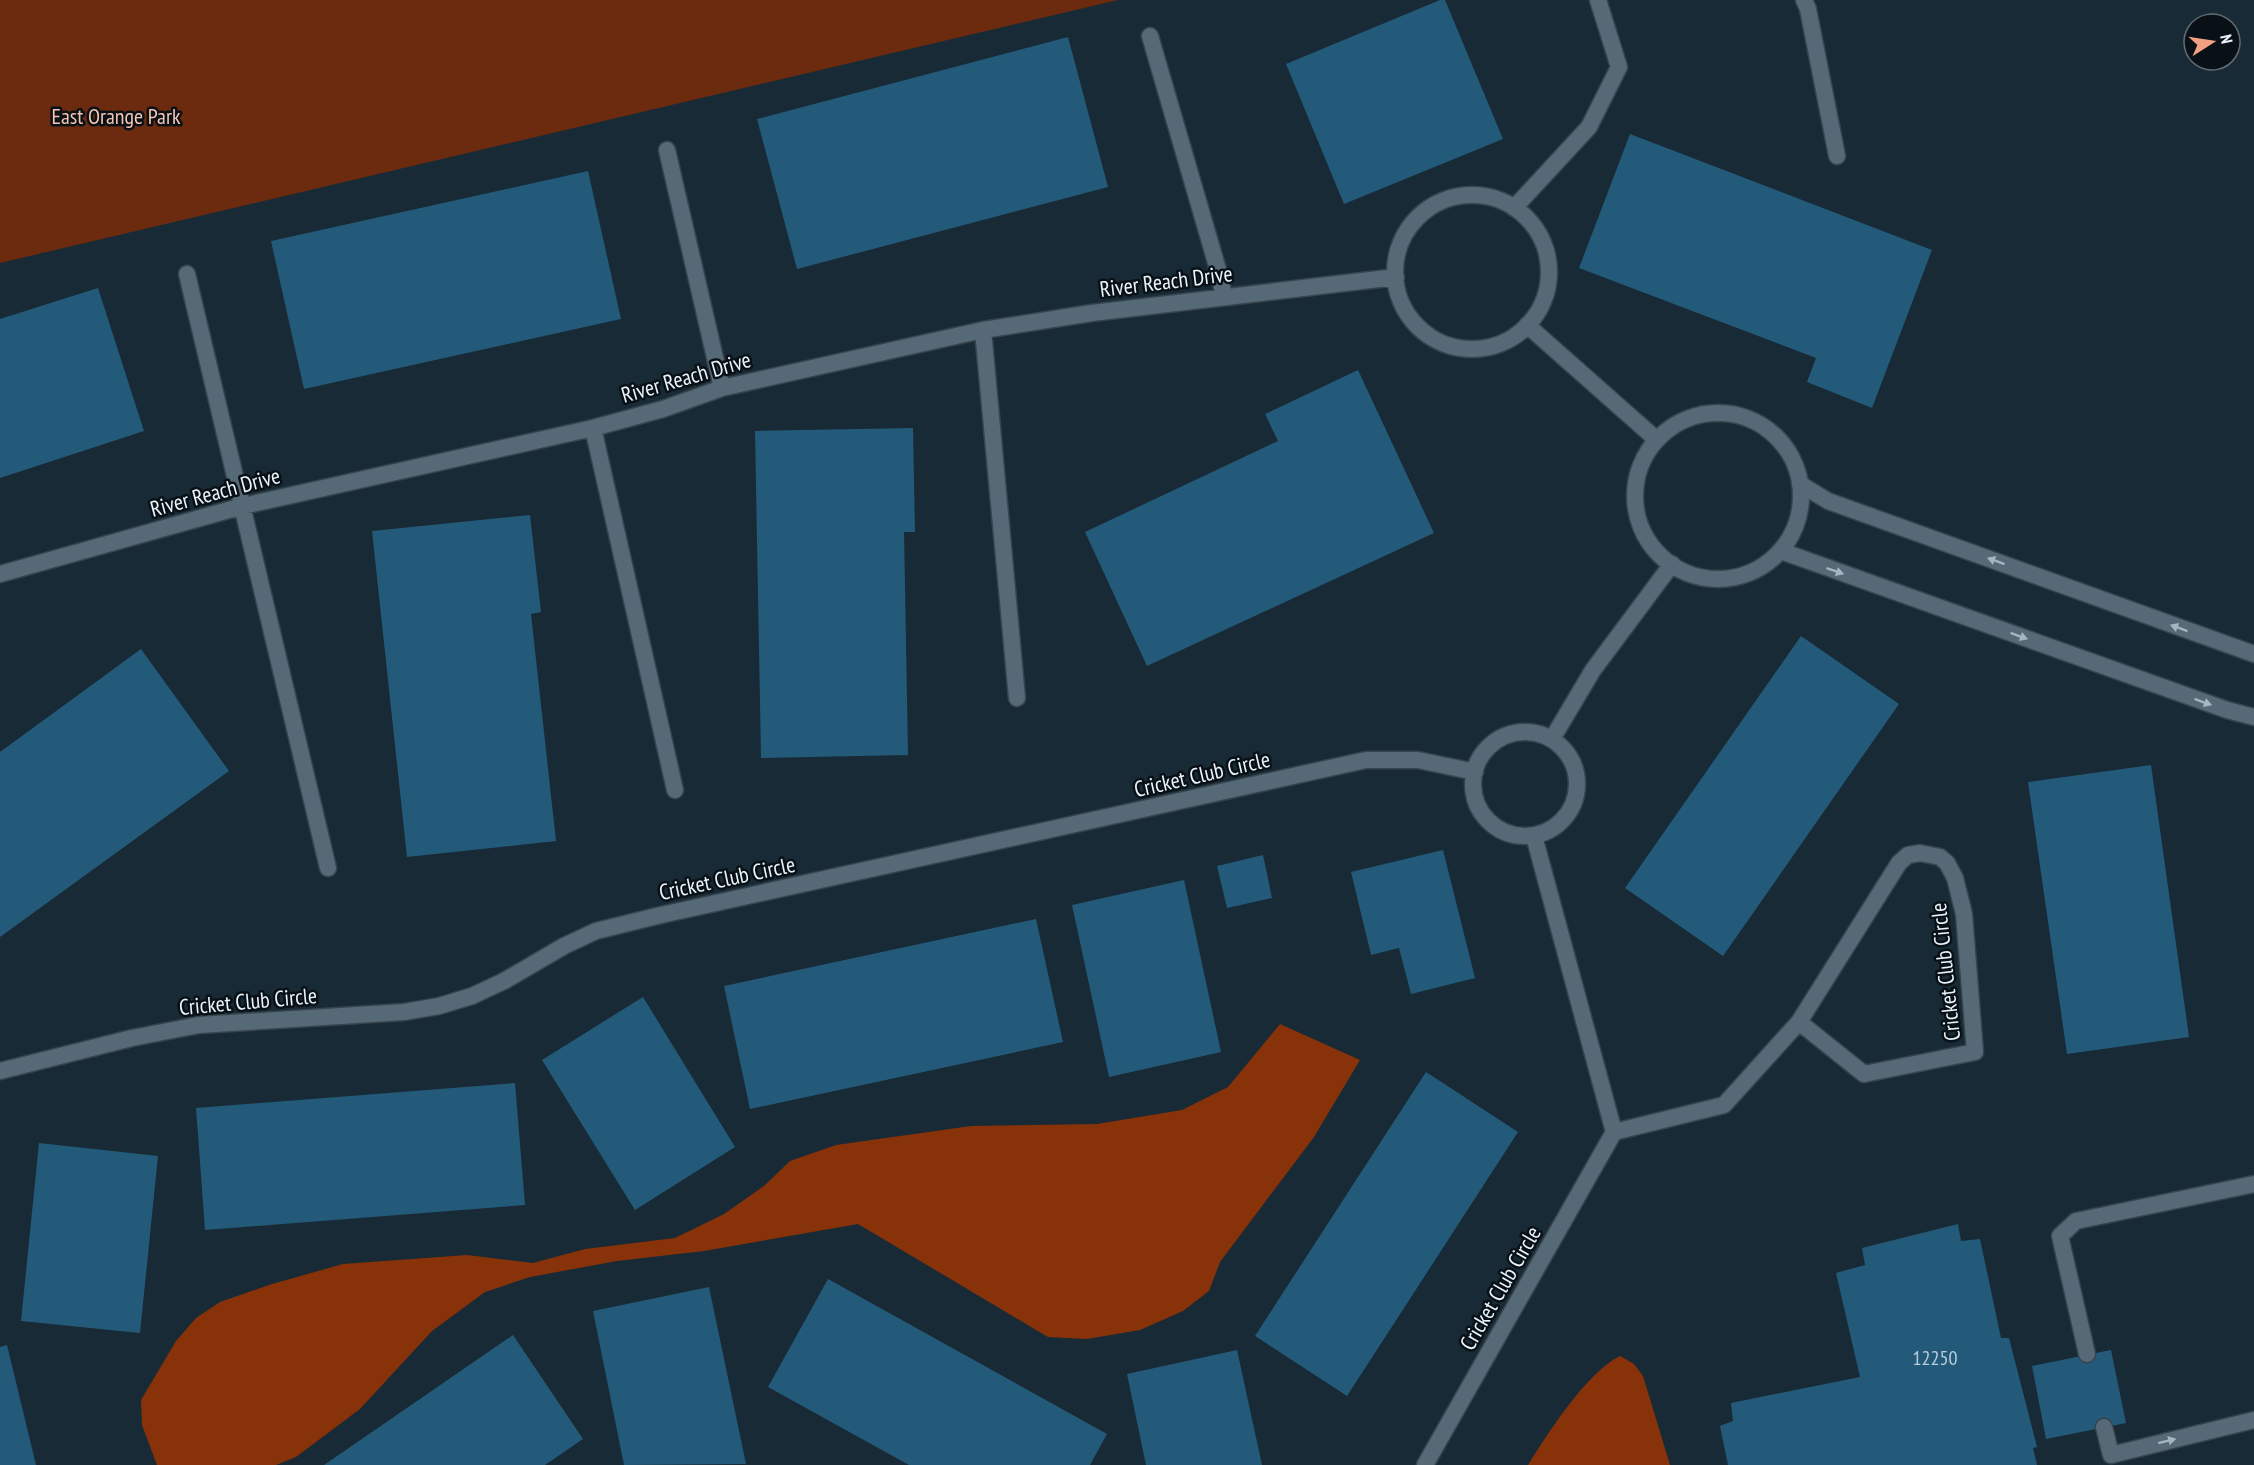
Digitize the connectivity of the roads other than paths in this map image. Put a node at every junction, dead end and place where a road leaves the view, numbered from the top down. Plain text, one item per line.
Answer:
1 (1598, 0) edge
2 (1804, 0) edge
3 (1150, 36) dead end
4 (667, 150) dead end
5 (1837, 156) dead end
6 (1514, 208) junction
7 (187, 274) dead end
8 (1396, 277) junction
9 (1224, 297) junction
10 (1527, 325) junction
11 (983, 330) junction
12 (722, 388) junction
13 (593, 428) junction
14 (1657, 440) junction
15 (1800, 484) junction
16 (243, 507) junction
17 (1780, 551) junction
18 (1672, 564) junction
19 (0, 574) edge
20 (2254, 654) edge
21 (1017, 698) dead end
22 (2254, 717) edge
23 (1552, 739) junction
24 (1474, 772) junction
25 (675, 790) dead end
26 (1534, 836) junction
27 (328, 868) dead end
28 (1799, 1022) junction
29 (0, 1071) edge
30 (1614, 1132) junction
31 (2254, 1184) edge
32 (2087, 1354) dead end
33 (2254, 1420) edge
34 (2104, 1427) dead end
35 (1425, 1465) edge

1 - 6 street
2 - 5 street
3 - 9 street
4 - 12 street
6 - 8 street
6 - 10 street
7 - 16 street
8 - 9 street, River Reach Drive
8 - 10 street
9 - 11 street, River Reach Drive
10 - 14 street
11 - 12 street, River Reach Drive
11 - 21 street
12 - 13 street, River Reach Drive
13 - 16 street, River Reach Drive
13 - 25 street
14 - 15 street
14 - 18 street
15 - 17 street
20 -> 15 street
16 - 19 street, River Reach Drive
16 - 27 street
17 - 18 street
17 -> 22 street
18 - 23 street
23 - 24 street
23 - 26 street
24 - 26 street
24 - 29 street, Cricket Club Circle
26 - 30 street
28 - 28 street, Cricket Club Circle
28 - 30 street, Cricket Club Circle
30 - 35 street, Cricket Club Circle
31 - 32 street
34 -> 33 street

